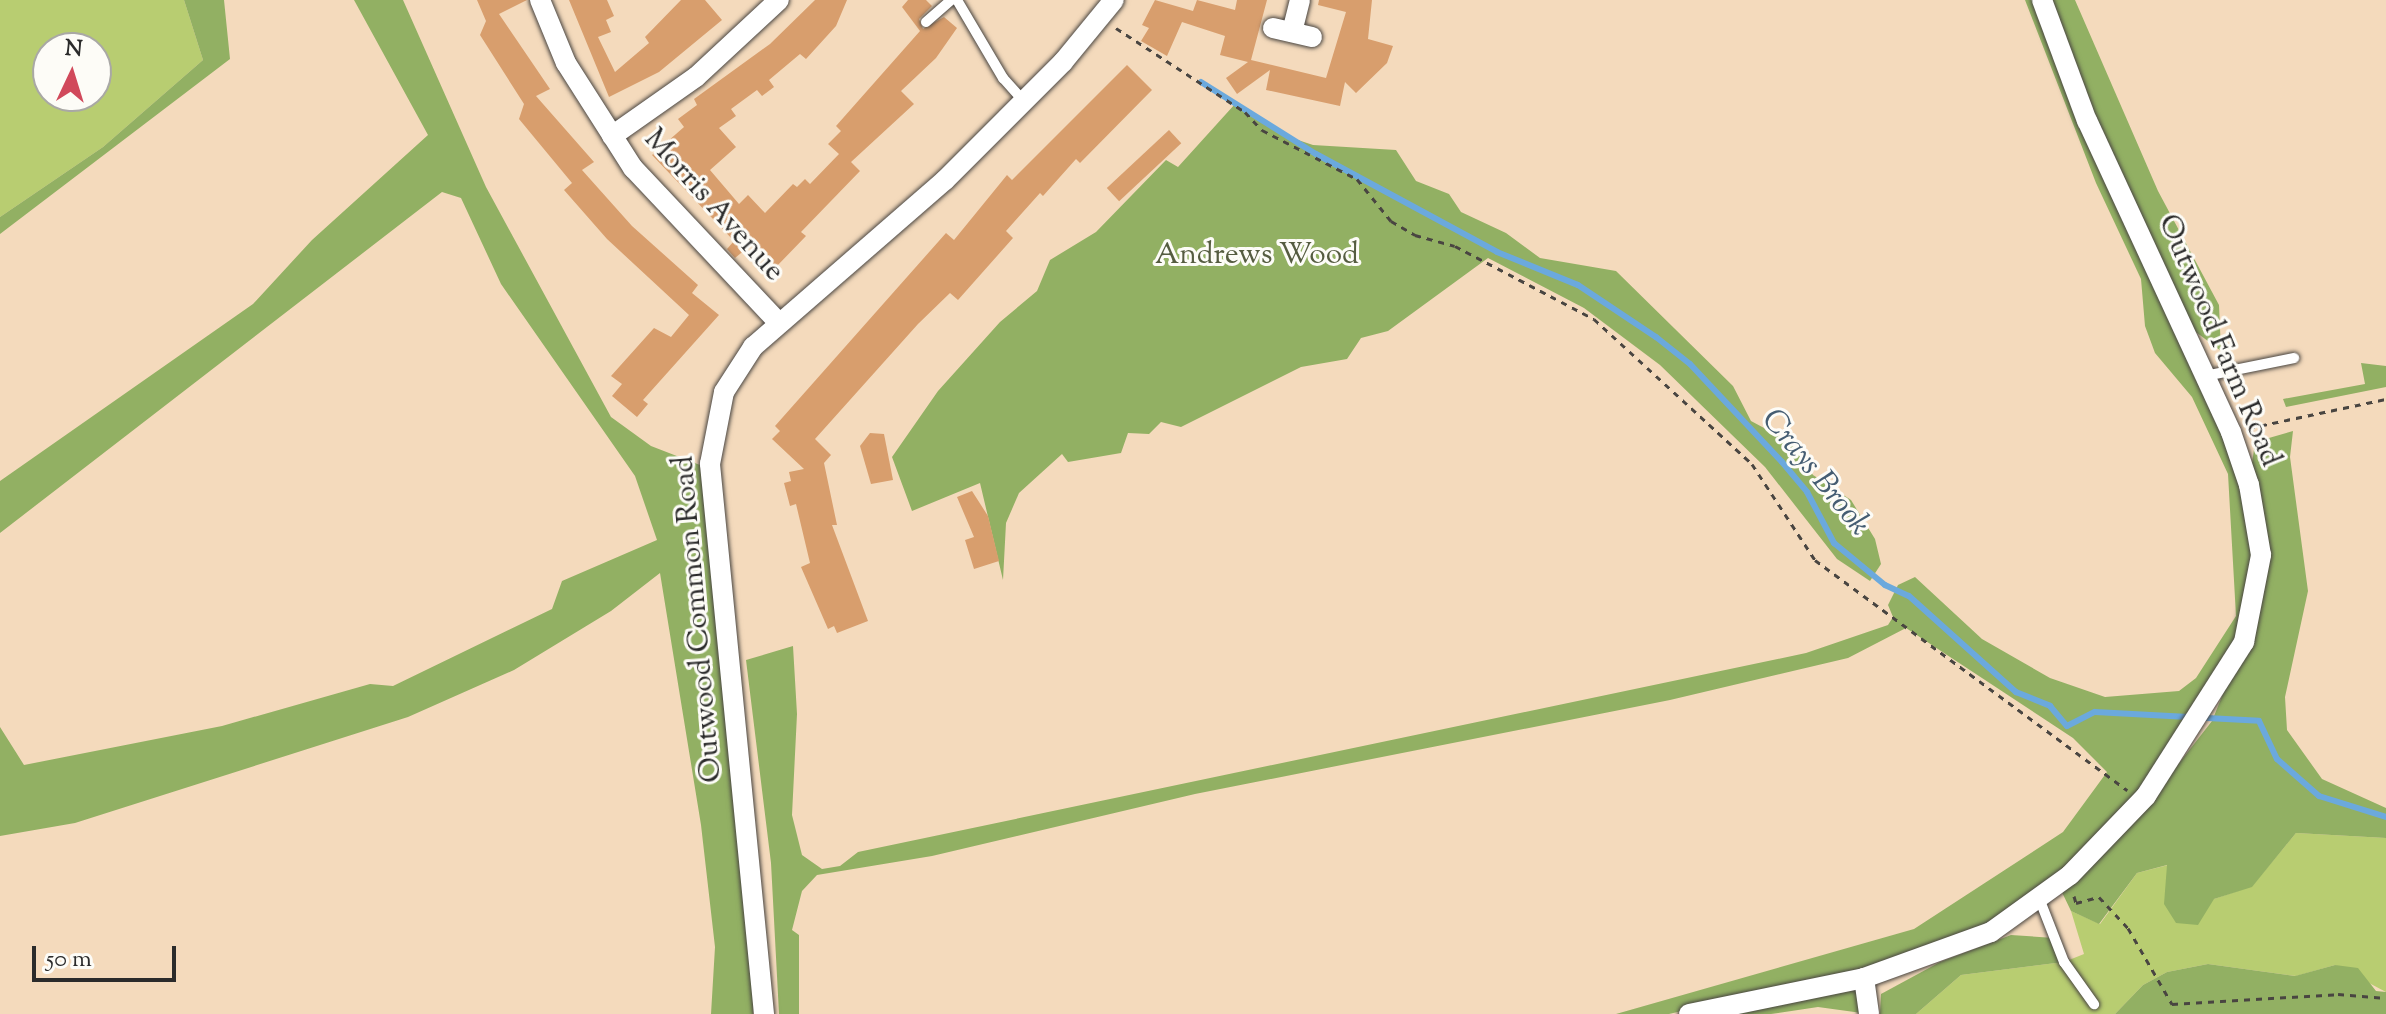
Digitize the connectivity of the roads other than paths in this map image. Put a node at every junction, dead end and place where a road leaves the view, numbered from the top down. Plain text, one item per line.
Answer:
1 (540, 0) edge
2 (779, 0) edge
3 (954, 0) edge
4 (1114, 0) edge
5 (1300, 0) edge
6 (2042, 0) edge
7 (926, 22) dead end
8 (1292, 32) dead end
9 (1026, 102) junction
10 (612, 136) junction
11 (779, 323) junction
12 (2294, 358) dead end
13 (2205, 376) junction
14 (2039, 898) junction
15 (1864, 978) junction
16 (2094, 1004) dead end
17 (764, 1014) edge
18 (1689, 1014) edge
19 (1869, 1014) edge

1 - 10 street, Morris Avenue
2 - 10 street
3 - 7 lane
3 - 9 lane
4 - 9 street, Outwood Common Road
5 - 8 street
6 - 13 street, Outwood Farm Road
9 - 11 street, Outwood Common Road
10 - 11 street, Morris Avenue
11 - 17 street, Outwood Common Road
12 - 13 lane
13 - 14 street, Outwood Farm Road
14 - 15 street, Outwood Farm Road
14 - 16 lane
15 - 18 street, Outwood Farm Road
15 - 19 street

